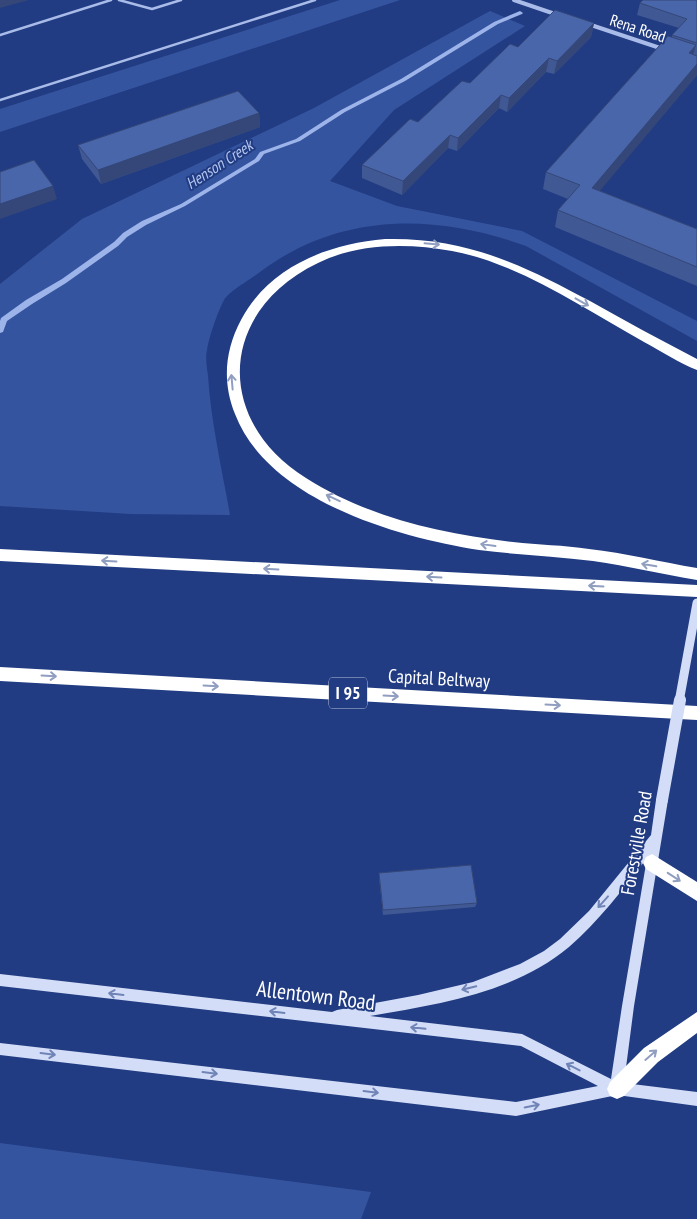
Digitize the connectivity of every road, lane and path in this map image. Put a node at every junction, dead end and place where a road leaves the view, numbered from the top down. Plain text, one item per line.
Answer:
1 (111, 0) edge
2 (119, 0) edge
3 (180, 0) edge
4 (315, 0) edge
5 (514, 0) edge
6 (560, 15) edge
7 (579, 22) edge
8 (0, 35) edge
9 (670, 52) edge
10 (0, 100) edge
11 (697, 365) edge
12 (0, 555) edge
13 (697, 574) edge
14 (697, 591) edge
15 (697, 603) edge
16 (0, 674) edge
17 (697, 713) edge
18 (656, 837) junction
19 (652, 862) junction
20 (697, 892) edge
21 (0, 980) edge
22 (325, 1018) junction
23 (697, 1021) edge
24 (0, 1049) edge
25 (617, 1089) junction
26 (697, 1099) edge

1 - 8 lane
2 - 3 lane
4 - 10 lane
5 - 6 street
7 - 9 street, Rena Road
13 -> 11 highway
14 -> 12 highway
15 - 18 main road, Forestville Road, bridge
16 -> 17 highway, Capital Beltway / I 95
18 - 19 main road, Forestville Road
18 -> 22 main road
19 -> 20 highway
19 - 25 main road, Forestville Road
22 -> 21 main road, Allentown Road
25 -> 22 main road, Allentown Road
25 -> 23 highway
24 -> 25 main road, Allentown Road
25 - 26 main road, Allentown Road

